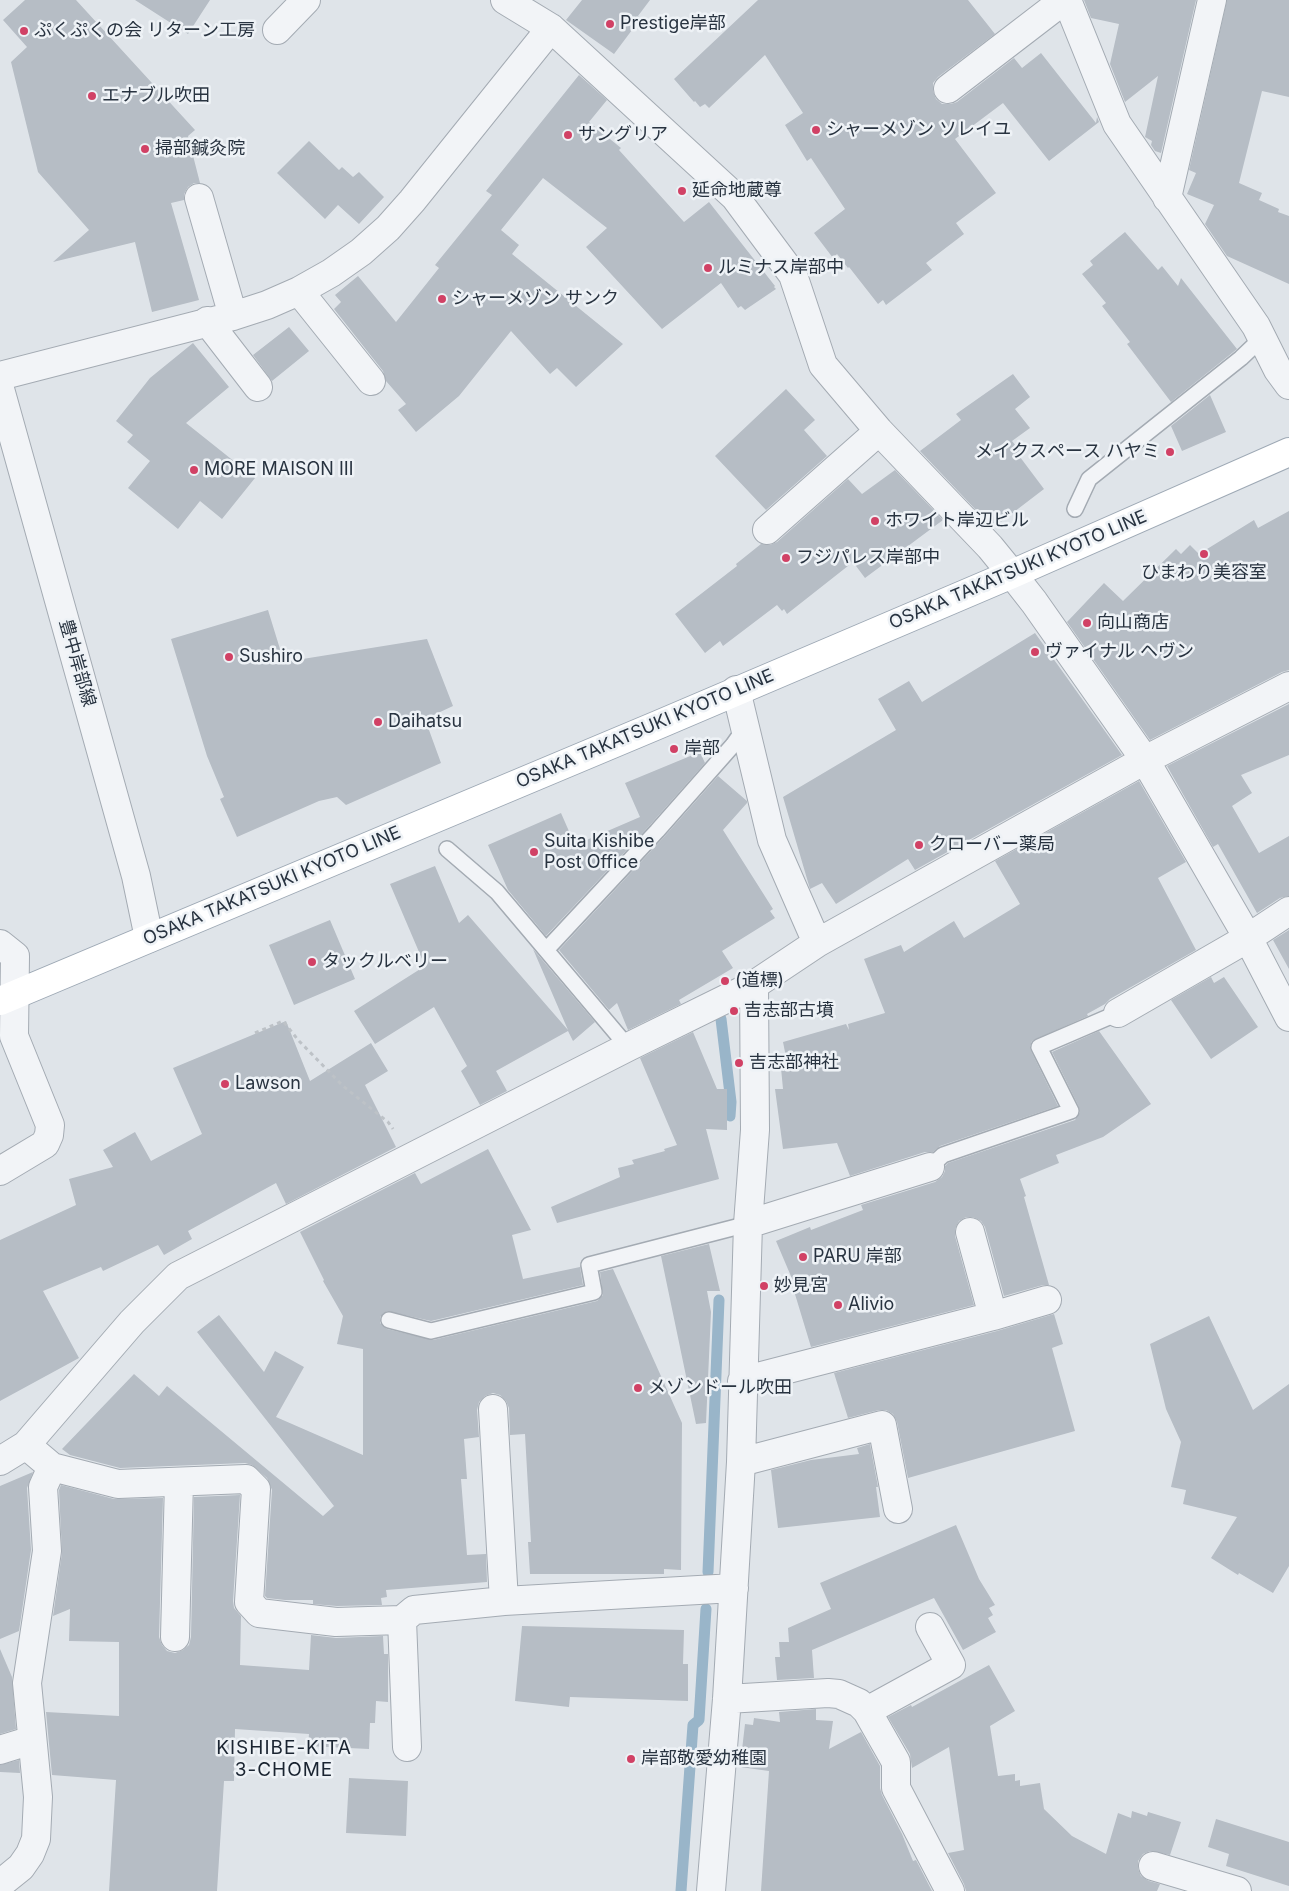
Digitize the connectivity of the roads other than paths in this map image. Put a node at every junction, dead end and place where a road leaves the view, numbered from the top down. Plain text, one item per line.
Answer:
1 (306, 0) edge
2 (505, 0) edge
3 (1066, 0) edge
4 (1212, 0) edge
5 (551, 28) junction
6 (278, 30) dead end
7 (948, 90) dead end
8 (199, 198) dead end
9 (1167, 198) junction
10 (300, 291) junction
11 (233, 316) junction
12 (207, 321) junction
13 (1262, 338) junction
14 (0, 376) edge
15 (371, 381) dead end
16 (1289, 385) edge
17 (258, 387) dead end
18 (0, 389) edge
19 (880, 431) junction
20 (6, 437) edge
21 (1289, 452) edge
22 (1076, 509) dead end
23 (767, 530) dead end
24 (1012, 574) junction
25 (1289, 686) edge
26 (736, 690) junction
27 (745, 728) junction
28 (1145, 760) junction
29 (447, 849) dead end
30 (1289, 912) edge
31 (148, 938) junction
32 (1248, 938) junction
33 (817, 943) junction
34 (0, 944) edge
35 (547, 949) junction
36 (754, 985) junction
37 (8, 998) edge
38 (1118, 1013) joint
39 (1289, 1017) edge
40 (628, 1047) junction
41 (930, 1168) joint
42 (0, 1171) edge
43 (748, 1224) junction
44 (970, 1232) dead end
45 (1047, 1300) dead end
46 (994, 1316) junction
47 (389, 1320) dead end
48 (742, 1381) junction
49 (493, 1409) dead end
50 (26, 1445) junction
51 (0, 1461) edge
52 (741, 1462) junction
53 (52, 1467) junction
54 (179, 1482) junction
55 (898, 1509) dead end
56 (734, 1588) junction
57 (504, 1601) junction
58 (402, 1620) junction
59 (930, 1628) dead end
60 (175, 1637) dead end
61 (727, 1700) junction
62 (867, 1711) junction
63 (32, 1740) junction
64 (406, 1747) dead end
65 (0, 1750) edge
66 (1153, 1866) dead end
67 (0, 1884) edge
68 (946, 1890) edge
69 (712, 1891) edge
70 (1237, 1891) edge

1 - 6 street
2 - 5 street
3 - 7 street
3 - 9 street
4 - 9 street
5 - 10 street
5 - 19 street
8 - 11 street
9 - 13 street
10 - 11 street
10 - 15 street
11 - 12 street
12 - 14 street
12 - 17 street
13 - 16 street
13 - 22 lane
18 - 20 street, 豊中岸部線
19 - 23 street
19 - 24 street
20 - 31 street, 豊中岸部線
21 - 24 main road, OSAKA TAKATSUKI KYOTO LINE
24 - 26 main road, OSAKA TAKATSUKI KYOTO LINE
24 - 28 street
25 - 28 street
26 - 27 street
26 - 31 main road, OSAKA TAKATSUKI KYOTO LINE
27 - 33 street
27 - 35 lane
28 - 32 street
28 - 33 street
29 - 35 lane
30 - 32 street
31 - 37 main road, OSAKA TAKATSUKI KYOTO LINE
32 - 38 street
32 - 39 street
33 - 36 street
34 - 37 street
35 - 40 lane
36 - 40 street
36 - 43 street
37 - 42 street
38 - 41 lane
40 - 50 street
41 - 43 street
43 - 47 lane
43 - 48 street
44 - 46 street
45 - 46 street
46 - 48 street
48 - 52 street
49 - 57 street
50 - 51 street
50 - 53 street
52 - 55 street
52 - 56 street
53 - 54 street
53 - 63 street
54 - 58 street
54 - 60 street
56 - 57 street
56 - 61 street
57 - 58 street
58 - 64 street
59 - 62 street
61 - 62 street
61 - 69 street
62 - 68 street
63 - 65 street
63 - 67 street
66 - 70 street

